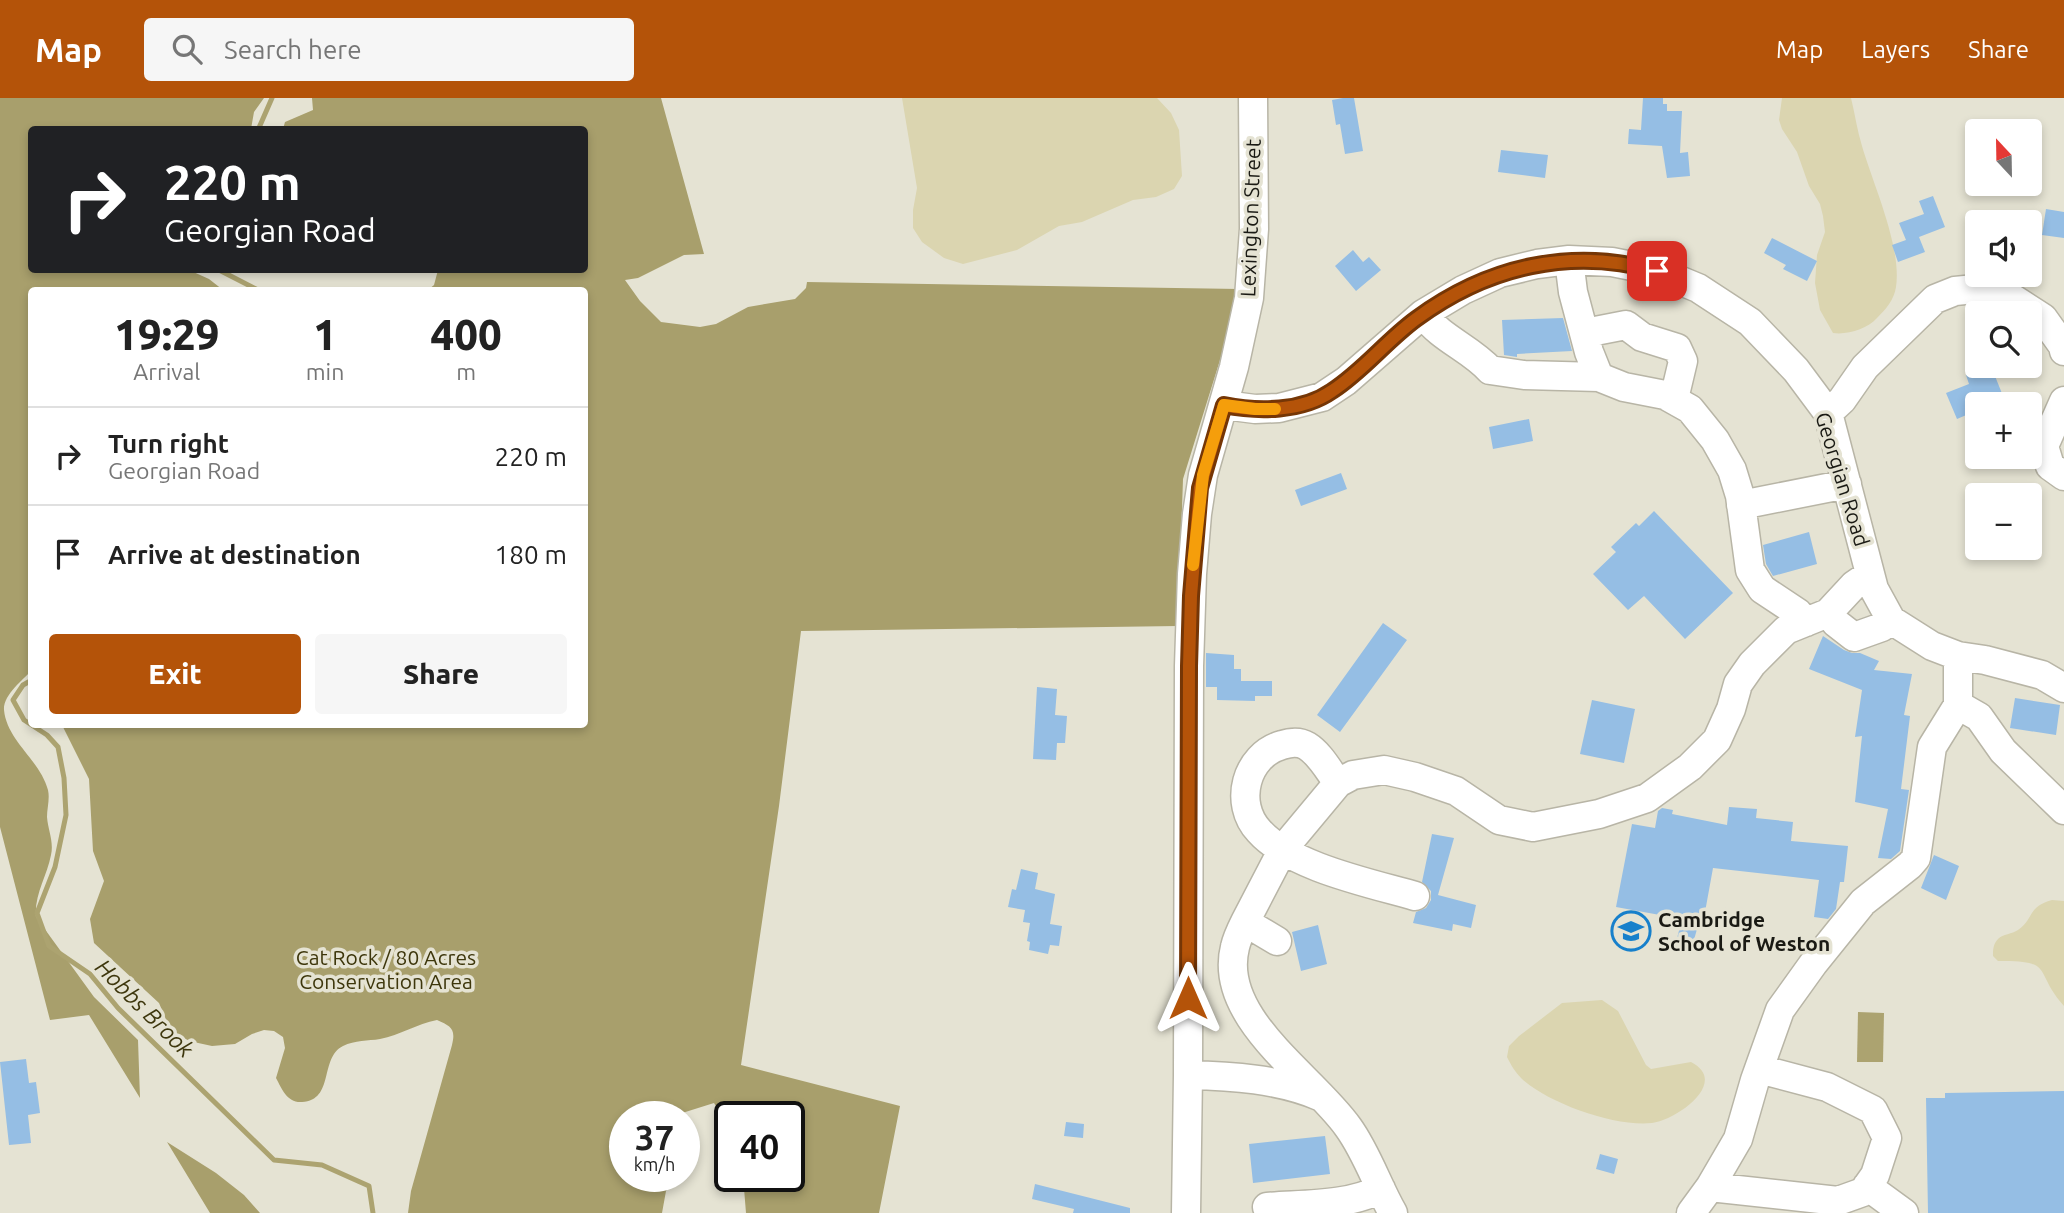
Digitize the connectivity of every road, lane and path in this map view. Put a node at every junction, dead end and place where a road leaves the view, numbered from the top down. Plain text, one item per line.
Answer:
1 (1253, 98) edge
2 (1569, 260) junction
3 (1423, 314) junction
4 (1585, 332) junction
5 (2064, 351) edge
6 (1599, 377) junction
7 (1675, 399) junction
8 (2064, 401) edge
9 (1224, 405) junction
10 (1828, 413) junction
11 (2064, 476) edge
12 (1847, 484) junction
13 (1741, 505) junction
14 (1870, 574) junction
15 (1817, 618) junction
16 (1891, 620) junction
17 (1958, 656) junction
18 (2064, 688) edge
19 (1958, 705) junction
20 (1338, 783) junction
21 (2064, 810) edge
22 (1283, 849) junction
23 (1415, 896) dead end
24 (1245, 922) junction
25 (1277, 941) dead end
26 (1276, 1049) junction
27 (1759, 1069) junction
28 (1188, 1075) junction
29 (1229, 1076) junction
30 (1325, 1099) junction
31 (1867, 1186) junction
32 (1710, 1188) junction
33 (1387, 1201) edge
34 (1267, 1208) dead end
35 (1185, 1213) edge
36 (1691, 1213) edge
37 (1903, 1213) edge

1 - 9 street, Lexington Street
2 - 3 street, Georgian Road
2 - 4 street
2 - 10 street, Georgian Road
3 - 6 street
3 - 9 street, Georgian Road
4 - 6 street
4 - 7 street
5 - 10 street
6 - 7 street
7 - 13 street
8 - 11 street
9 - 28 street, Lexington Street
10 - 12 street, Georgian Road
12 - 13 street
12 - 14 street, Georgian Road
13 - 15 street
14 - 15 street
14 - 16 street, Georgian Road
15 - 16 street
15 - 20 street
16 - 17 street
17 - 18 street
17 - 19 street
19 - 21 street
19 - 27 street
20 - 22 street
20 - 22 street
22 - 23 street
22 - 24 street
24 - 25 street
24 - 26 street
26 - 29 street
26 - 30 street
27 - 31 street
27 - 32 street
28 - 29 street
28 - 35 street, Lexington Street
29 - 30 street
30 - 33 street
31 - 32 street
31 - 37 street
32 - 36 street
33 - 34 street

